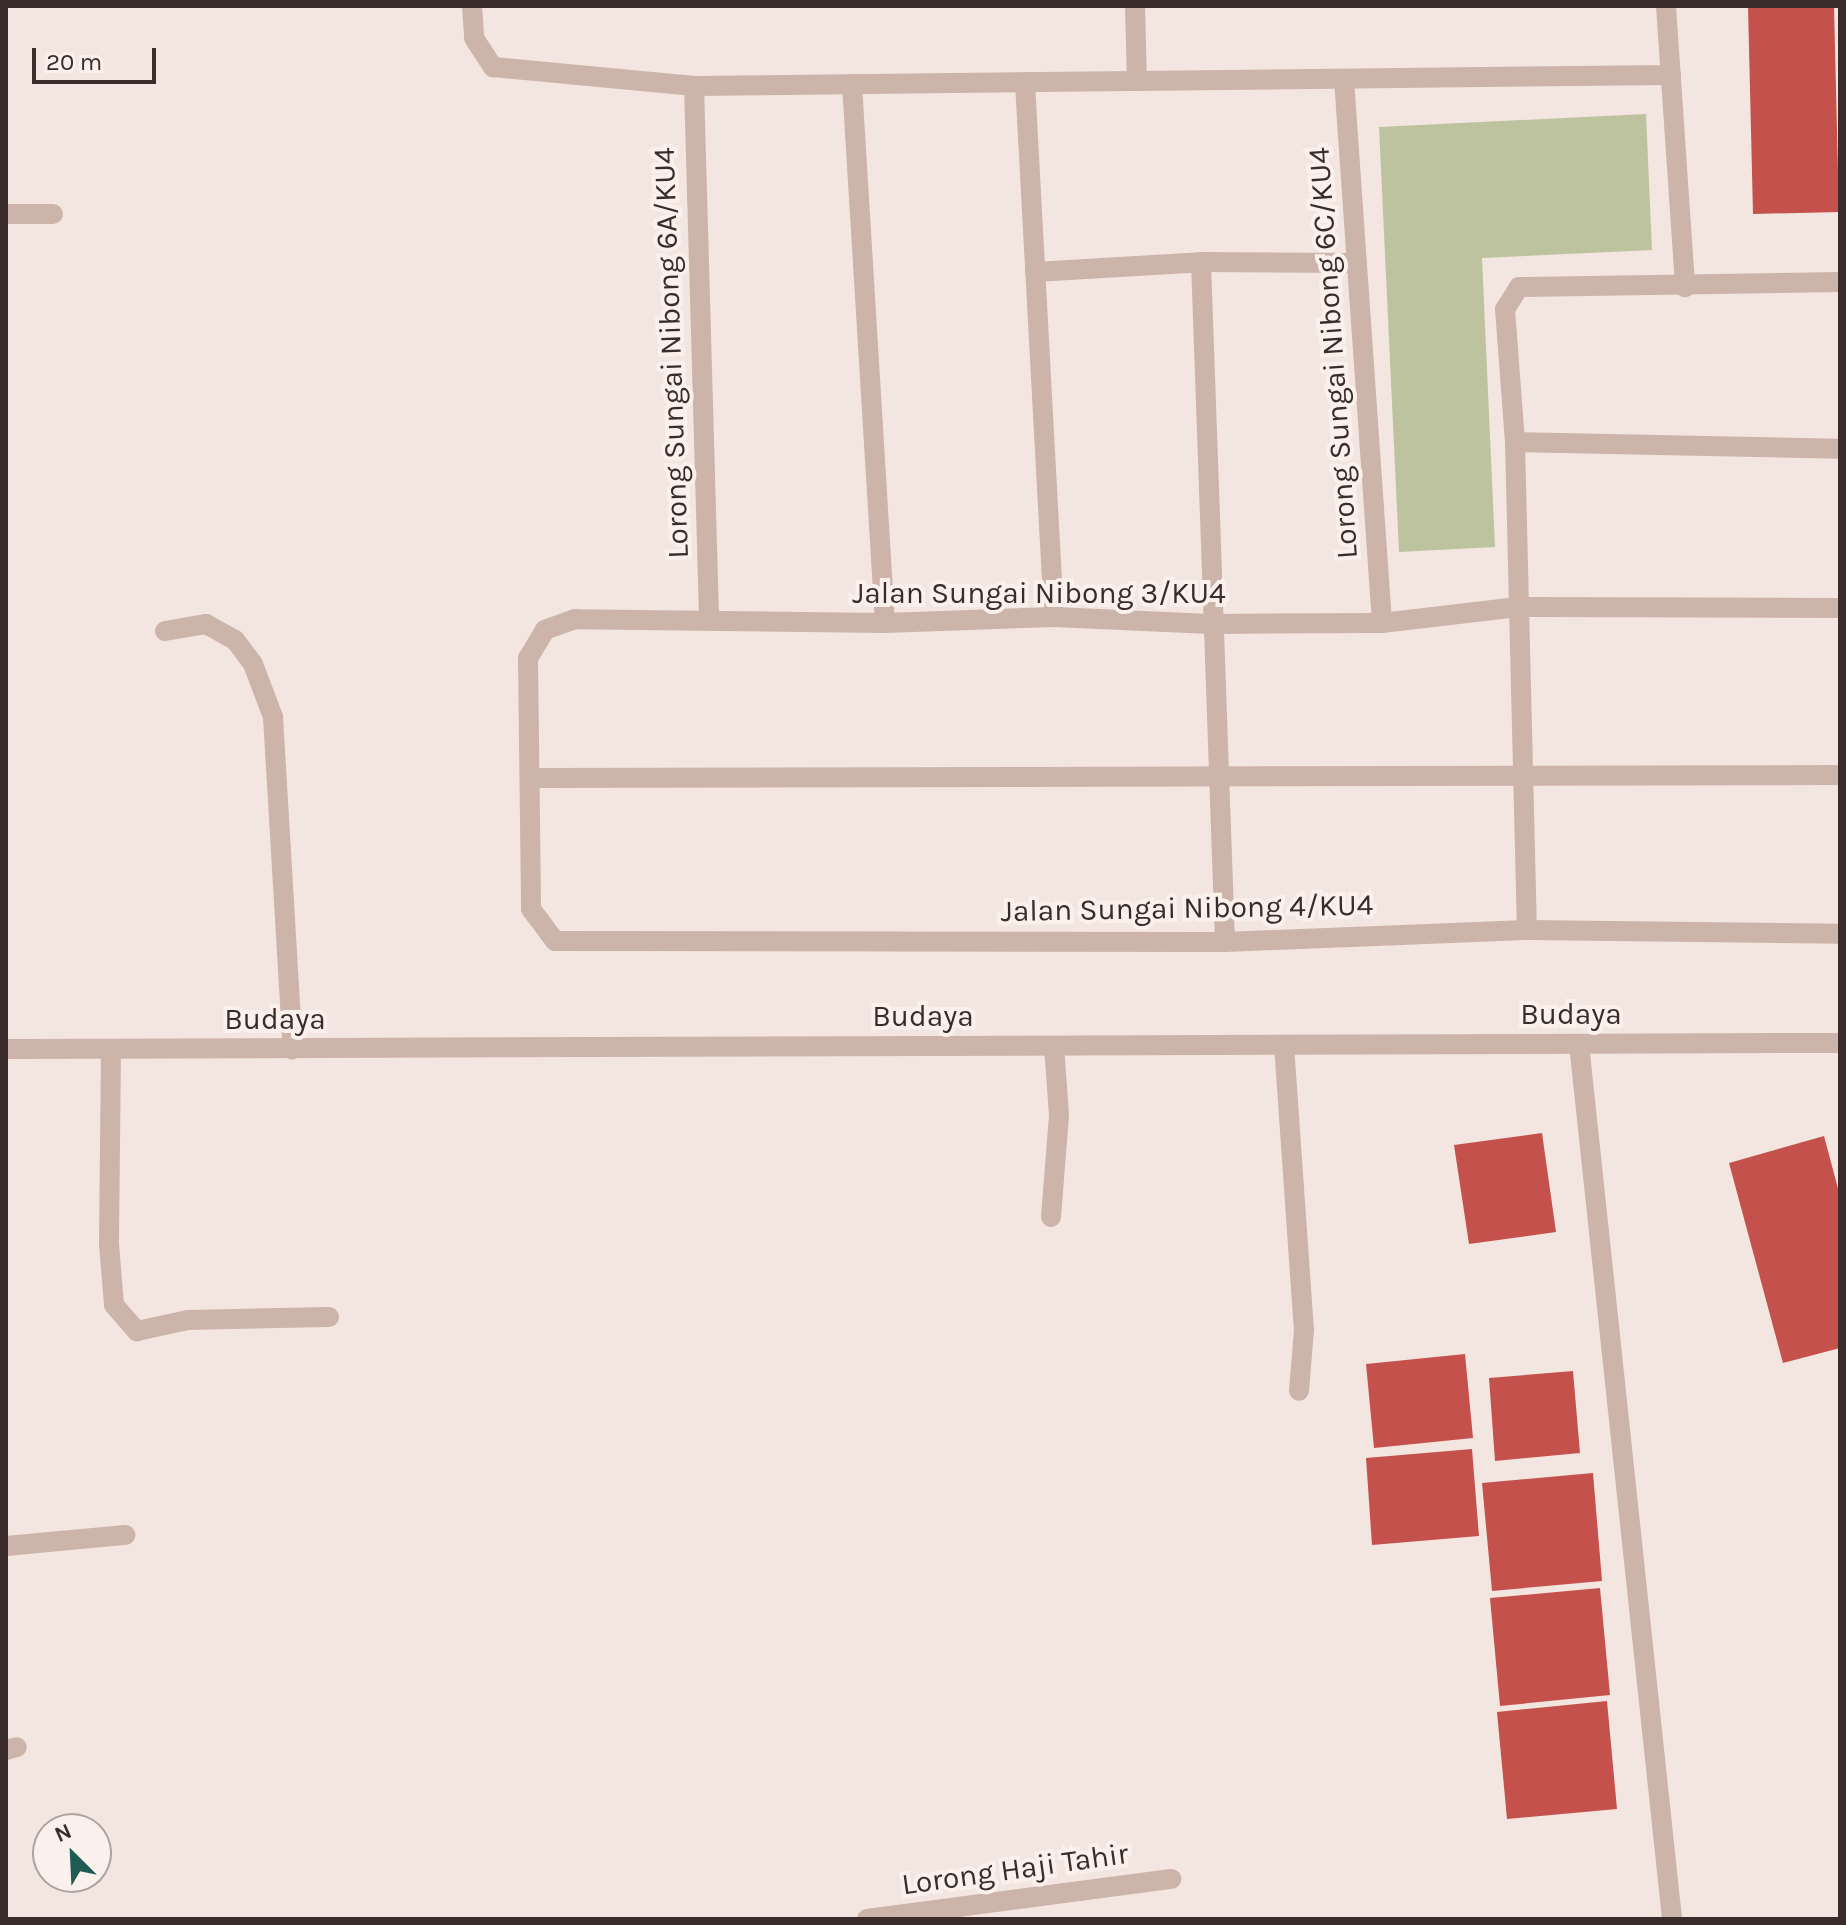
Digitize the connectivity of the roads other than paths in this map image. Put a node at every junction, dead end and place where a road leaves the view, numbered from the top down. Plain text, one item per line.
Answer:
1 (472, 6) edge
2 (1135, 6) edge
3 (1666, 6) edge
4 (1671, 75) junction
5 (1344, 79) junction
6 (1137, 81) junction
7 (1025, 82) junction
8 (852, 84) junction
9 (694, 86) junction
10 (6, 214) edge
11 (53, 214) dead end
12 (1201, 262) junction
13 (1355, 263) junction
14 (1035, 272) junction
15 (1840, 282) edge
16 (1685, 287) junction
17 (1515, 442) junction
18 (1840, 449) edge
19 (1518, 607) junction
20 (1840, 608) edge
21 (1054, 617) junction
22 (709, 618) junction
23 (885, 623) junction
24 (1382, 623) junction
25 (1210, 624) junction
26 (165, 631) dead end
27 (1525, 775) junction
28 (1840, 775) edge
29 (531, 778) junction
30 (1217, 778) junction
31 (541, 929) joint
32 (1527, 930) junction
33 (1840, 934) edge
34 (1225, 942) junction
35 (1840, 1043) edge
36 (1579, 1044) junction
37 (1284, 1045) junction
38 (1054, 1046) junction
39 (6, 1049) edge
40 (111, 1049) junction
41 (293, 1049) junction
42 (1051, 1217) dead end
43 (329, 1317) dead end
44 (1299, 1391) dead end
45 (125, 1535) dead end
46 (6, 1546) edge
47 (1171, 1879) dead end
48 (867, 1919) edge
49 (1672, 1919) edge

1 - 9 street
2 - 6 street
3 - 4 street
4 - 5 street
4 - 16 street
5 - 6 street
5 - 13 street, Lorong Sungai Nibong 6C/KU4
6 - 7 street
7 - 8 street
7 - 14 street
8 - 9 street
8 - 23 street
9 - 22 street, Lorong Sungai Nibong 6A/KU4
10 - 11 street
12 - 13 street
12 - 14 street
12 - 25 street
13 - 24 street, Lorong Sungai Nibong 6C/KU4
14 - 21 street
15 - 16 street
16 - 17 street
17 - 18 street
17 - 19 street
19 - 20 street, Jalan Sungai Nibong 3/KU4
19 - 24 street, Jalan Sungai Nibong 3/KU4
19 - 27 street
21 - 23 street, Jalan Sungai Nibong 3/KU4
21 - 25 street, Jalan Sungai Nibong 3/KU4
22 - 23 street, Jalan Sungai Nibong 3/KU4
22 - 29 street, Jalan Sungai Nibong 3/KU4
24 - 25 street, Jalan Sungai Nibong 3/KU4
25 - 30 street
26 - 41 street
27 - 28 street
27 - 30 street
27 - 32 street
29 - 30 street
29 - 31 street, Jalan Sungai Nibong 3/KU4
30 - 34 street
31 - 34 street, Jalan Sungai Nibong 4/KU4
32 - 33 street, Jalan Sungai Nibong 4/KU4
32 - 34 street, Jalan Sungai Nibong 4/KU4
35 - 36 street, Budaya
36 - 37 street, Budaya
36 - 49 street
37 - 38 street, Budaya
37 - 44 street
38 - 41 street, Budaya
38 - 42 street
39 - 40 street, Budaya
40 - 41 street, Budaya
40 - 43 street
45 - 46 street
47 - 48 street, Lorong Haji Tahir

